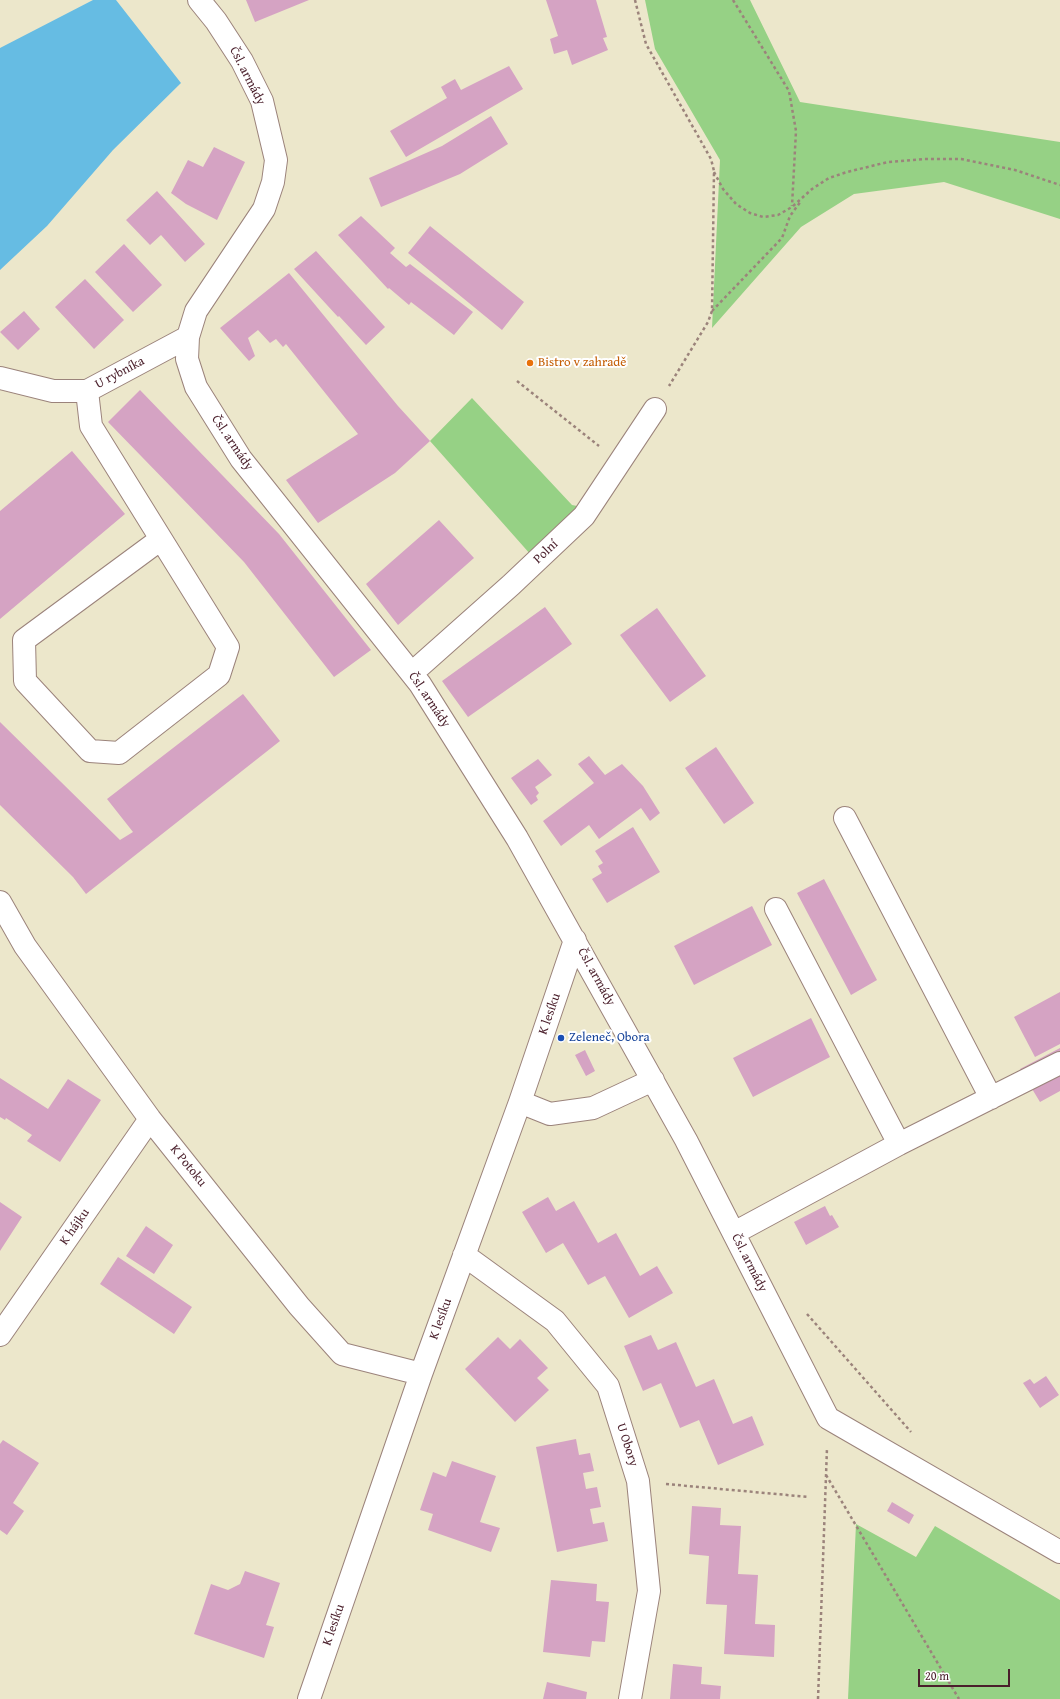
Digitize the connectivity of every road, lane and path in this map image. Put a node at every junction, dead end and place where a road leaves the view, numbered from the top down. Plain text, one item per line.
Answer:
1 (199, 0) edge
2 (635, 0) edge
3 (733, 0) edge
4 (714, 171) junction
5 (1060, 185) edge
6 (803, 198) junction
7 (792, 207) junction
8 (712, 311) junction
9 (188, 337) junction
10 (0, 378) edge
11 (517, 381) dead end
12 (87, 391) junction
13 (655, 409) joint
14 (620, 462) junction
15 (161, 539) junction
16 (412, 674) junction
17 (845, 818) dead end
18 (0, 902) edge
19 (776, 909) dead end
20 (575, 940) junction
21 (1060, 1063) edge
22 (653, 1080) junction
23 (991, 1098) junction
24 (520, 1102) junction
25 (150, 1119) junction
26 (898, 1144) junction
27 (734, 1233) junction
28 (464, 1255) junction
29 (803, 1309) dead end
30 (0, 1335) edge
31 (421, 1374) junction
32 (828, 1418) junction
33 (915, 1435) dead end
34 (826, 1474) junction
35 (638, 1481) junction
36 (809, 1497) dead end
37 (1060, 1552) edge
38 (309, 1699) edge
39 (630, 1699) edge
40 (818, 1699) edge
41 (959, 1699) edge

1 - 9 street, Čsl. armády
2 - 4 path
3 - 7 path
4 - 7 path
4 - 8 path
5 - 6 path
6 - 7 path
6 - 8 path
8 - 13 path
9 - 12 street, U rybníka
9 - 16 street, Čsl. armády
10 - 12 street, U rybníka
11 - 14 path
12 - 15 street
13 - 14 street, Polní
14 - 16 street, Polní
15 - 15 street
16 - 20 street, Čsl. armády
17 - 23 street
18 - 25 street, K Potoku
19 - 26 street
20 - 22 street, Čsl. armády
20 - 24 street, K lesíku
21 - 23 street
22 - 24 street
22 - 27 street, Čsl. armády
23 - 26 street
24 - 28 street, K lesíku
25 - 30 street, K hájku
25 - 31 street, K Potoku
26 - 27 street
27 - 32 street, Čsl. armády
28 - 31 street, K lesíku
28 - 35 street, U Obory
29 - 33 path
31 - 38 street, K lesíku
32 - 34 path
32 - 37 street
34 - 40 path
34 - 41 path
35 - 36 path
35 - 39 street, U Obory

